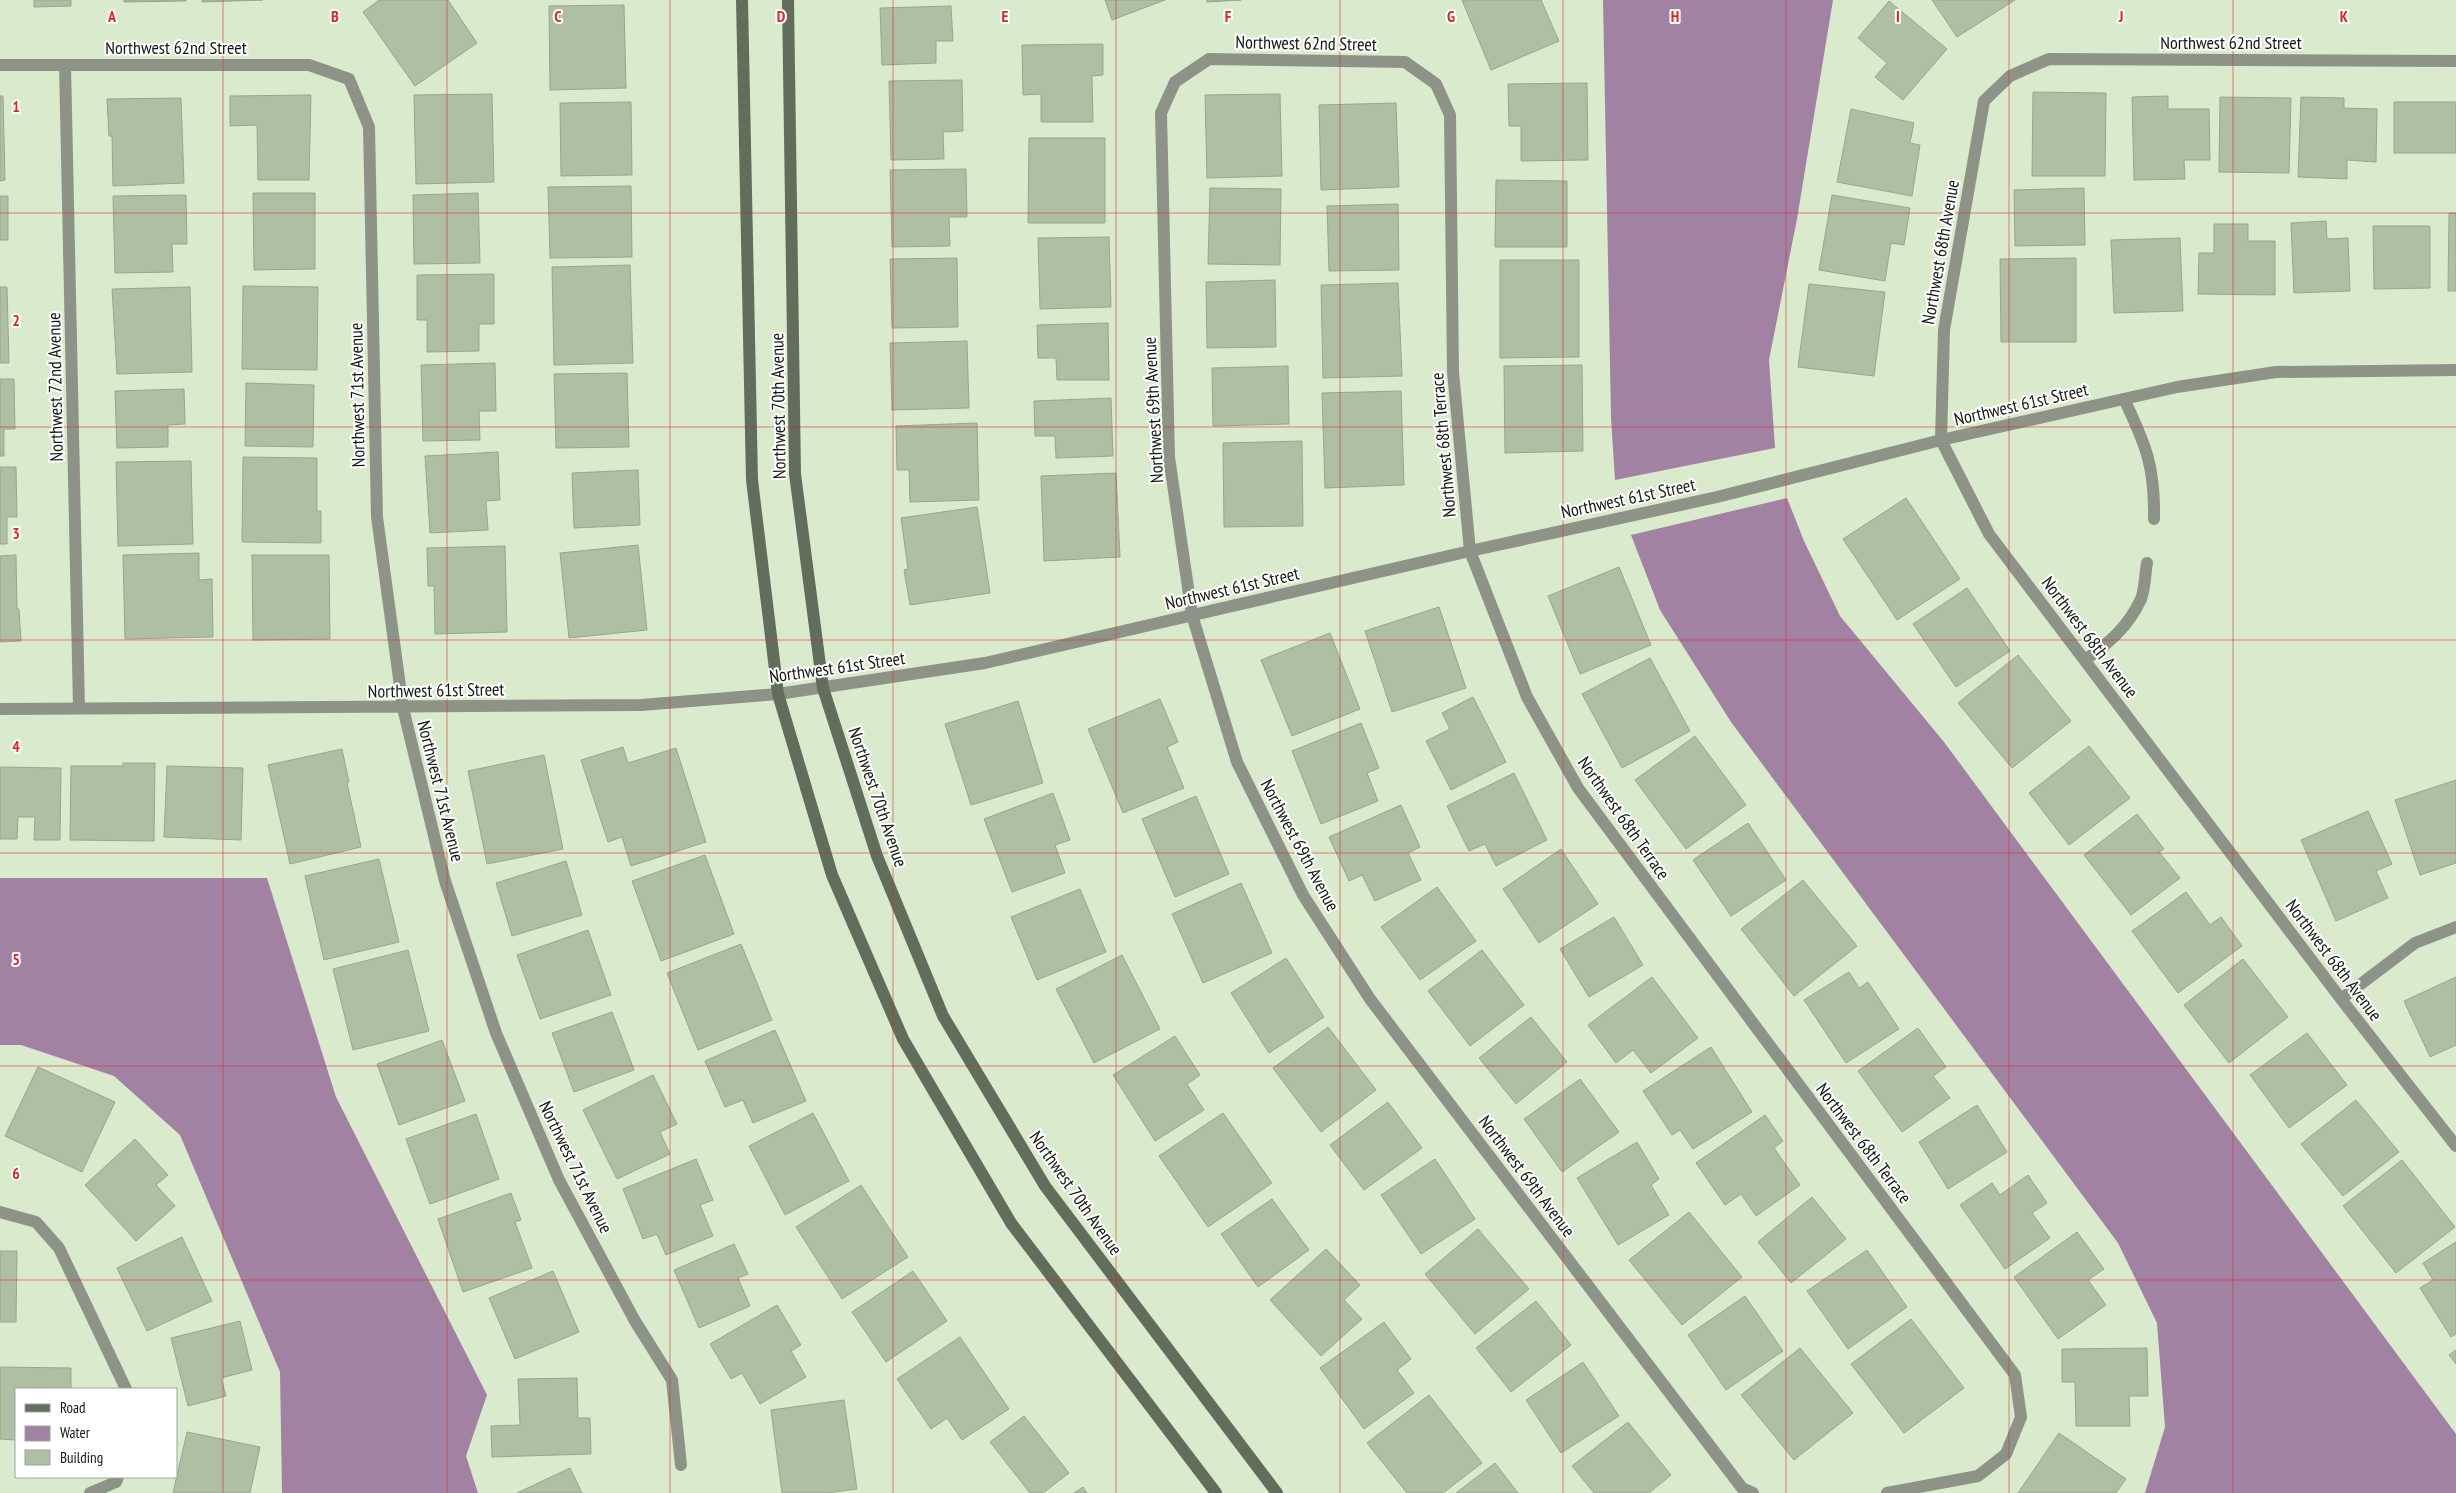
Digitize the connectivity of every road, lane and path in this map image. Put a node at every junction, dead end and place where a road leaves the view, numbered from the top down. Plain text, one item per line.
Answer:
1 (742, 0) edge
2 (788, 0) edge
3 (2456, 61) edge
4 (0, 65) edge
5 (65, 65) junction
6 (2010, 76) joint
7 (349, 79) joint
8 (1175, 82) joint
9 (1436, 84) joint
10 (2456, 370) edge
11 (2124, 399) junction
12 (1941, 440) junction
13 (2154, 520) dead end
14 (1470, 550) junction
15 (2147, 564) dead end
16 (1192, 615) junction
17 (2085, 660) junction
18 (823, 688) junction
19 (778, 694) junction
20 (79, 708) junction
21 (403, 708) junction
22 (0, 709) edge
23 (2456, 927) edge
24 (2341, 999) junction
25 (2456, 1146) edge
26 (0, 1212) edge
27 (126, 1388) edge
28 (681, 1465) dead end
29 (117, 1479) edge
30 (90, 1493) edge
31 (1216, 1493) edge
32 (1277, 1493) edge
33 (1753, 1493) edge
34 (1887, 1493) edge

1 - 19 street, Northwest 70th Avenue
2 - 18 street, Northwest 70th Avenue
3 - 6 street, Northwest 62nd Street
4 - 5 street, Northwest 62nd Street
5 - 7 street, Northwest 62nd Street
5 - 20 street, Northwest 72nd Avenue
6 - 12 street, Northwest 68th Avenue
7 - 21 street, Northwest 71st Avenue
8 - 9 street, Northwest 62nd Street
8 - 16 street, Northwest 69th Avenue
9 - 14 street, Northwest 68th Terrace
10 - 11 street, Northwest 61st Street
11 - 12 street, Northwest 61st Street
11 - 13 street
12 - 14 street, Northwest 61st Street
12 - 17 street, Northwest 68th Avenue
14 - 16 street, Northwest 61st Street
14 - 34 street, Northwest 68th Terrace
15 - 17 street
16 - 18 street, Northwest 61st Street
16 - 33 street, Northwest 69th Avenue
17 - 24 street, Northwest 68th Avenue
18 - 19 street, Northwest 61st Street
18 - 32 street, Northwest 70th Avenue
19 - 21 street, Northwest 61st Street
19 - 31 street, Northwest 70th Avenue
20 - 21 street, Northwest 61st Street
20 - 22 street, Northwest 61st Street
21 - 28 street, Northwest 71st Avenue
23 - 24 street
24 - 25 street, Northwest 68th Avenue
26 - 27 street
29 - 30 street

